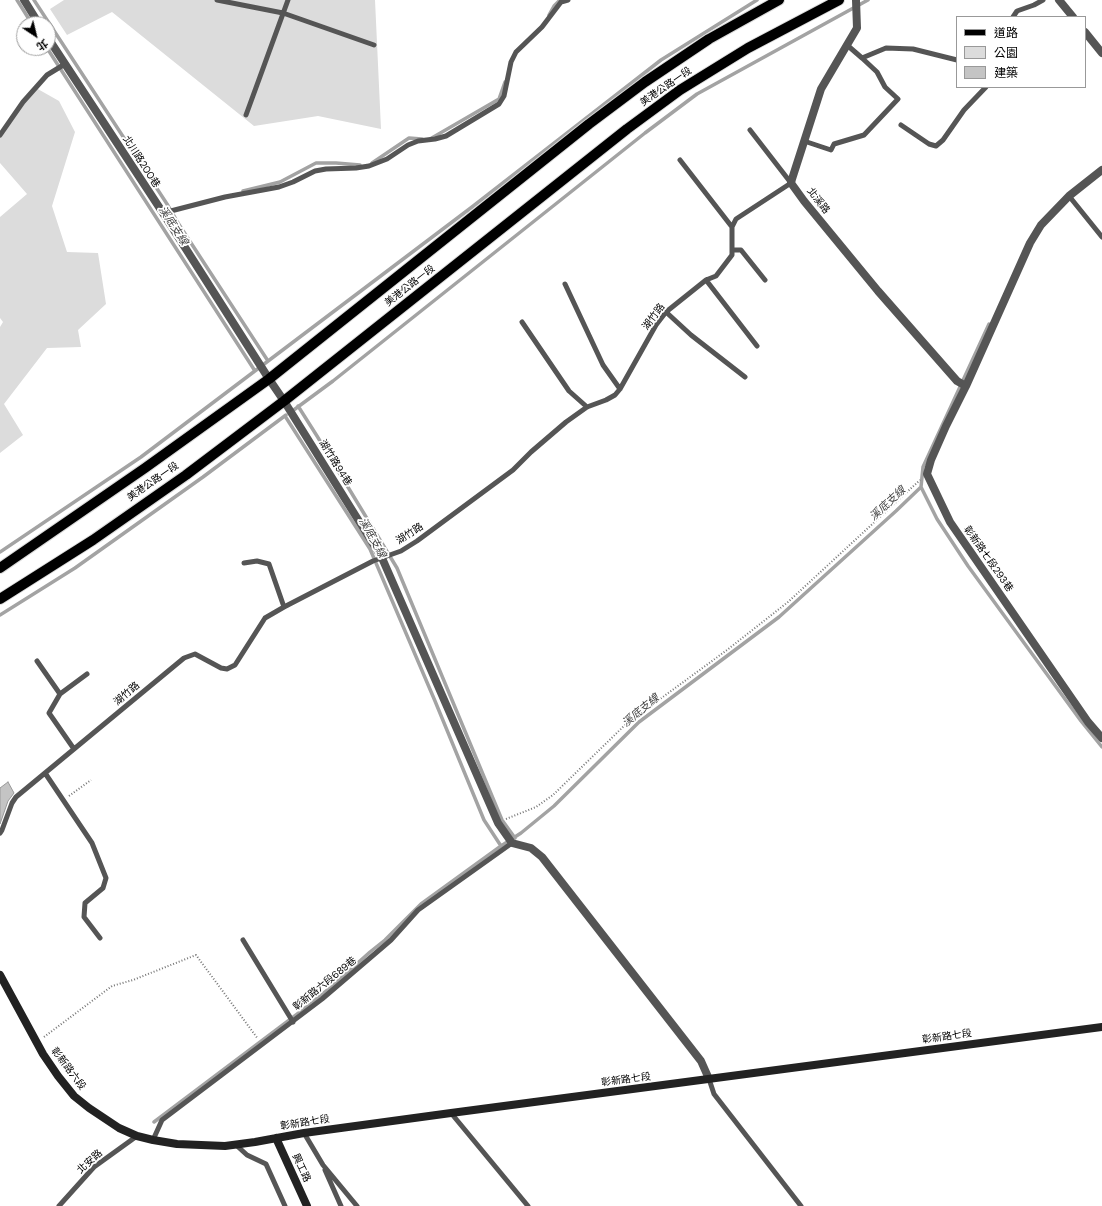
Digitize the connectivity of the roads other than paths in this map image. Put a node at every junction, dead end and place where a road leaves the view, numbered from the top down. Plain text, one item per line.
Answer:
1 (24, 0) edge
2 (217, 0) edge
3 (288, 0) edge
4 (568, 0) edge
5 (778, 0) edge
6 (839, 0) edge
7 (856, 0) edge
8 (1043, 0) edge
9 (1059, 0) edge
10 (283, 13) junction
11 (34, 16) edge
12 (1014, 16) edge
13 (1072, 16) edge
14 (1086, 33) edge
15 (374, 45) dead end
16 (847, 45) junction
17 (56, 50) edge
18 (1102, 53) edge
19 (862, 58) junction
20 (956, 60) edge
21 (65, 64) junction
22 (985, 88) edge
23 (246, 115) dead end
24 (901, 125) dead end
25 (750, 130) dead end
26 (0, 135) edge
27 (804, 141) junction
28 (680, 160) dead end
29 (1102, 170) edge
30 (792, 183) junction
31 (1069, 196) junction
32 (163, 213) junction
33 (732, 227) junction
34 (1102, 237) edge
35 (733, 250) junction
36 (706, 280) junction
37 (765, 280) dead end
38 (564, 284) dead end
39 (666, 312) junction
40 (522, 322) dead end
41 (757, 346) dead end
42 (745, 377) dead end
43 (269, 379) junction
44 (966, 386) junction
45 (620, 389) junction
46 (284, 401) junction
47 (587, 407) junction
48 (382, 558) junction
49 (244, 563) dead end
50 (0, 568) edge
51 (0, 599) edge
52 (284, 607) junction
53 (37, 661) dead end
54 (87, 674) dead end
55 (60, 694) junction
56 (1102, 738) edge
57 (74, 749) junction
58 (45, 774) junction
59 (0, 833) edge
60 (512, 843) junction
61 (100, 938) dead end
62 (243, 940) dead end
63 (0, 975) edge
64 (293, 1022) junction
65 (1102, 1027) edge
66 (709, 1079) junction
67 (451, 1113) junction
68 (304, 1133) junction
69 (137, 1136) junction
70 (276, 1138) junction
71 (153, 1140) junction
72 (235, 1144) junction
73 (323, 1165) junction
74 (59, 1206) edge
75 (285, 1206) edge
76 (307, 1206) edge
77 (341, 1206) edge
78 (357, 1206) edge
79 (528, 1206) edge
80 (801, 1206) edge

1 - 11 street
2 - 10 lane
3 - 10 lane
4 - 32 lane
5 - 43 main road, 美港公路一段
6 - 46 main road, 美港公路一段
7 - 16 street
8 - 12 lane
9 - 13 street
10 - 15 lane
10 - 23 lane
14 - 18 street
16 - 19 lane
16 - 27 street
17 - 21 street, 北川路200巷
19 - 20 lane
19 - 27 lane
21 - 26 lane
21 - 32 street, 北川路200巷
22 - 24 lane
25 - 30 lane
27 - 30 street
28 - 33 lane
29 - 31 street
30 - 33 lane
30 - 44 street, 北溪路
31 - 34 lane
31 - 44 street
32 - 43 street, 北川路200巷
33 - 35 lane
35 - 36 lane, 湖竹路
35 - 37 lane
36 - 39 lane, 湖竹路
36 - 41 lane
38 - 45 lane
39 - 42 lane
39 - 45 lane, 湖竹路
40 - 47 lane
43 - 46 street, 湖竹路94巷
43 - 50 main road, 美港公路一段
44 - 56 street, 彰新路七段293巷
45 - 47 lane, 湖竹路
46 - 48 street, 湖竹路94巷
46 - 51 main road, 美港公路一段
47 - 48 lane, 湖竹路
48 - 52 lane, 湖竹路
48 - 60 street, 湖竹路94巷
49 - 52 lane
52 - 57 lane, 湖竹路
53 - 55 lane
54 - 55 lane
55 - 57 lane
57 - 58 lane, 湖竹路
58 - 59 lane, 湖竹路
58 - 61 lane
60 - 64 lane, 彰新路六段689巷
60 - 66 street
62 - 64 lane
63 - 69 street, 彰新路六段
64 - 71 lane, 彰新路六段689巷
65 - 66 street, 彰新路七段
66 - 67 street, 彰新路七段
66 - 80 lane
67 - 68 street, 彰新路七段
67 - 79 lane
68 - 70 street, 彰新路七段
68 - 73 lane
69 - 71 street, 彰新路六段
69 - 74 lane, 北安路
70 - 72 street, 彰新路七段
70 - 76 street, 興工路
71 - 72 street, 彰新路七段
72 - 75 lane
73 - 77 lane
73 - 78 lane

